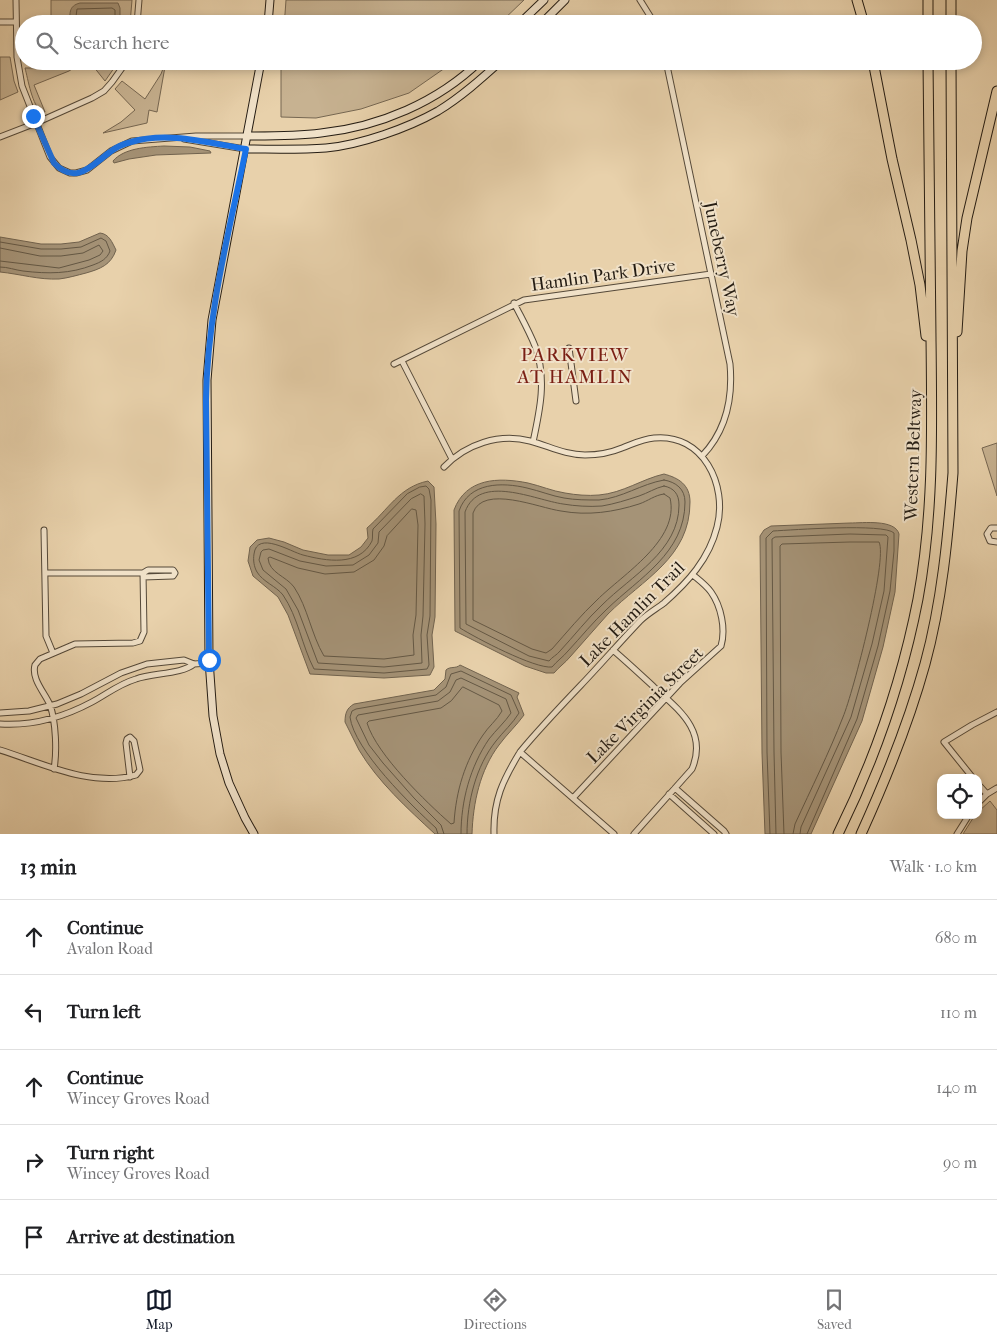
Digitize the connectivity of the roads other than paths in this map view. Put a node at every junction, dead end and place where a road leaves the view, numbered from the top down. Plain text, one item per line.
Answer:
1 (16, 0) edge
2 (139, 0) edge
3 (270, 0) edge
4 (544, 0) edge
5 (566, 0) edge
6 (640, 0) edge
7 (857, 0) edge
8 (928, 0) edge
9 (951, 0) edge
10 (16, 15) edge
11 (138, 15) edge
12 (269, 15) edge
13 (528, 15) edge
14 (550, 15) edge
15 (649, 15) edge
16 (861, 15) edge
17 (928, 15) edge
18 (951, 15) edge
19 (0, 22) edge
20 (15, 22) edge
21 (19, 70) edge
22 (123, 70) edge
23 (259, 70) edge
24 (469, 70) edge
25 (491, 70) edge
26 (668, 70) edge
27 (875, 70) edge
28 (928, 70) edge
29 (951, 70) edge
30 (997, 91) edge
31 (36, 123) junction
32 (248, 136) junction
33 (0, 137) edge
34 (164, 138) junction
35 (246, 149) junction
36 (711, 274) junction
37 (514, 303) junction
38 (569, 348) dead end
39 (402, 361) junction
40 (394, 364) dead end
41 (953, 374) junction
42 (576, 401) dead end
43 (932, 402) junction
44 (533, 442) junction
45 (702, 456) junction
46 (452, 459) junction
47 (444, 467) dead end
48 (997, 528) edge
49 (44, 530) dead end
50 (997, 542) edge
51 (45, 573) junction
52 (143, 575) junction
53 (693, 575) junction
54 (614, 650) junction
55 (53, 653) junction
56 (209, 663) junction
57 (194, 664) junction
58 (666, 698) junction
59 (50, 706) junction
60 (997, 712) edge
61 (0, 713) edge
62 (52, 718) junction
63 (0, 724) edge
64 (0, 750) edge
65 (520, 752) junction
66 (54, 769) junction
67 (971, 774) edge
68 (130, 776) junction
69 (675, 788) junction
70 (982, 788) edge
71 (997, 788) edge
72 (669, 794) junction
73 (987, 794) junction
74 (573, 798) junction
75 (982, 800) edge
76 (966, 819) edge
77 (254, 834) edge
78 (494, 834) edge
79 (614, 834) edge
80 (634, 834) edge
81 (714, 834) edge
82 (726, 834) edge
83 (838, 834) edge
84 (861, 834) edge
85 (957, 834) edge

1 - 10 street
2 - 11 street
3 - 12 main road
4 - 13 main road
5 - 14 main road
6 - 15 street
7 - 16 highway
8 - 17 highway
9 - 18 highway
19 - 20 street
21 - 31 street
22 - 31 street
23 - 32 main road
24 - 32 main road
25 - 35 main road
26 - 36 street, Juneberry Way
27 - 43 highway
28 - 43 highway, Western Beltway
29 - 41 highway
30 - 41 highway
31 - 33 street
31 - 34 street
32 - 34 street
32 - 35 main road
34 - 35 street
35 - 56 main road
36 - 37 street, Hamlin Park Drive
36 - 45 street, Juneberry Way
37 - 39 street, Hamlin Park Drive
37 - 44 street
38 - 42 street
39 - 40 street, Hamlin Park Drive
39 - 46 street
41 - 84 highway
43 - 83 highway, Western Beltway
44 - 45 street, Lake Hamlin Trail
44 - 46 street, Lake Hamlin Trail
45 - 53 street, Lake Hamlin Trail
46 - 47 street, Lake Hamlin Trail
48 - 50 street
49 - 51 street
51 - 52 street
51 - 55 street
52 - 52 street
52 - 55 street
53 - 54 street, Lake Hamlin Trail
53 - 58 street, Lake Virginia Street
54 - 58 street
54 - 65 street, Lake Hamlin Trail
55 - 59 street
56 - 57 street
56 - 77 main road
57 - 59 street
57 - 62 street
58 - 69 street
58 - 74 street, Lake Virginia Street
59 - 61 street
59 - 62 street
60 - 67 street
62 - 63 street
62 - 66 street
64 - 66 street
65 - 74 street
65 - 78 street, Lake Hamlin Trail
66 - 68 street
68 - 68 street
69 - 72 street
69 - 82 street
70 - 73 street
71 - 73 street
72 - 80 street
72 - 81 street
73 - 75 street
74 - 79 street
76 - 85 street

